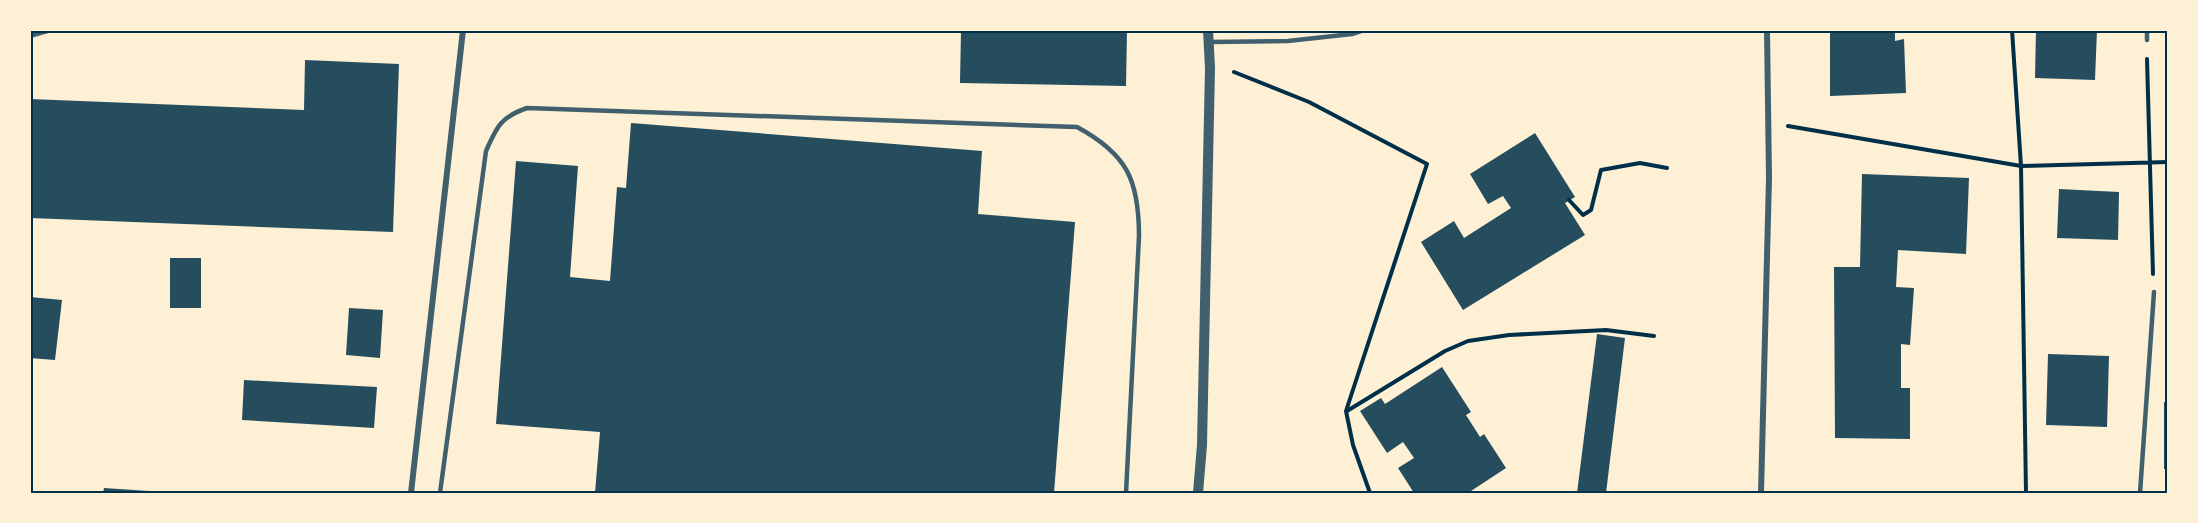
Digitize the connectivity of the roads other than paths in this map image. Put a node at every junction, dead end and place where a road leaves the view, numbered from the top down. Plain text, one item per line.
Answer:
1 (48, 30) edge
2 (463, 30) edge
3 (1208, 30) edge
4 (1364, 30) edge
5 (1767, 30) edge
6 (2147, 30) edge
7 (30, 35) edge
8 (2147, 39) road end
9 (1209, 42) junction
10 (2154, 292) road end
11 (411, 493) edge
12 (440, 493) edge
13 (1126, 493) edge
14 (1198, 493) edge
15 (1761, 493) edge
16 (2139, 493) edge

1 - 7 street
2 - 11 street
3 - 9 street
4 - 9 lane
5 - 15 street
6 - 8 lane
9 - 14 street
10 - 16 lane
12 - 13 lane

